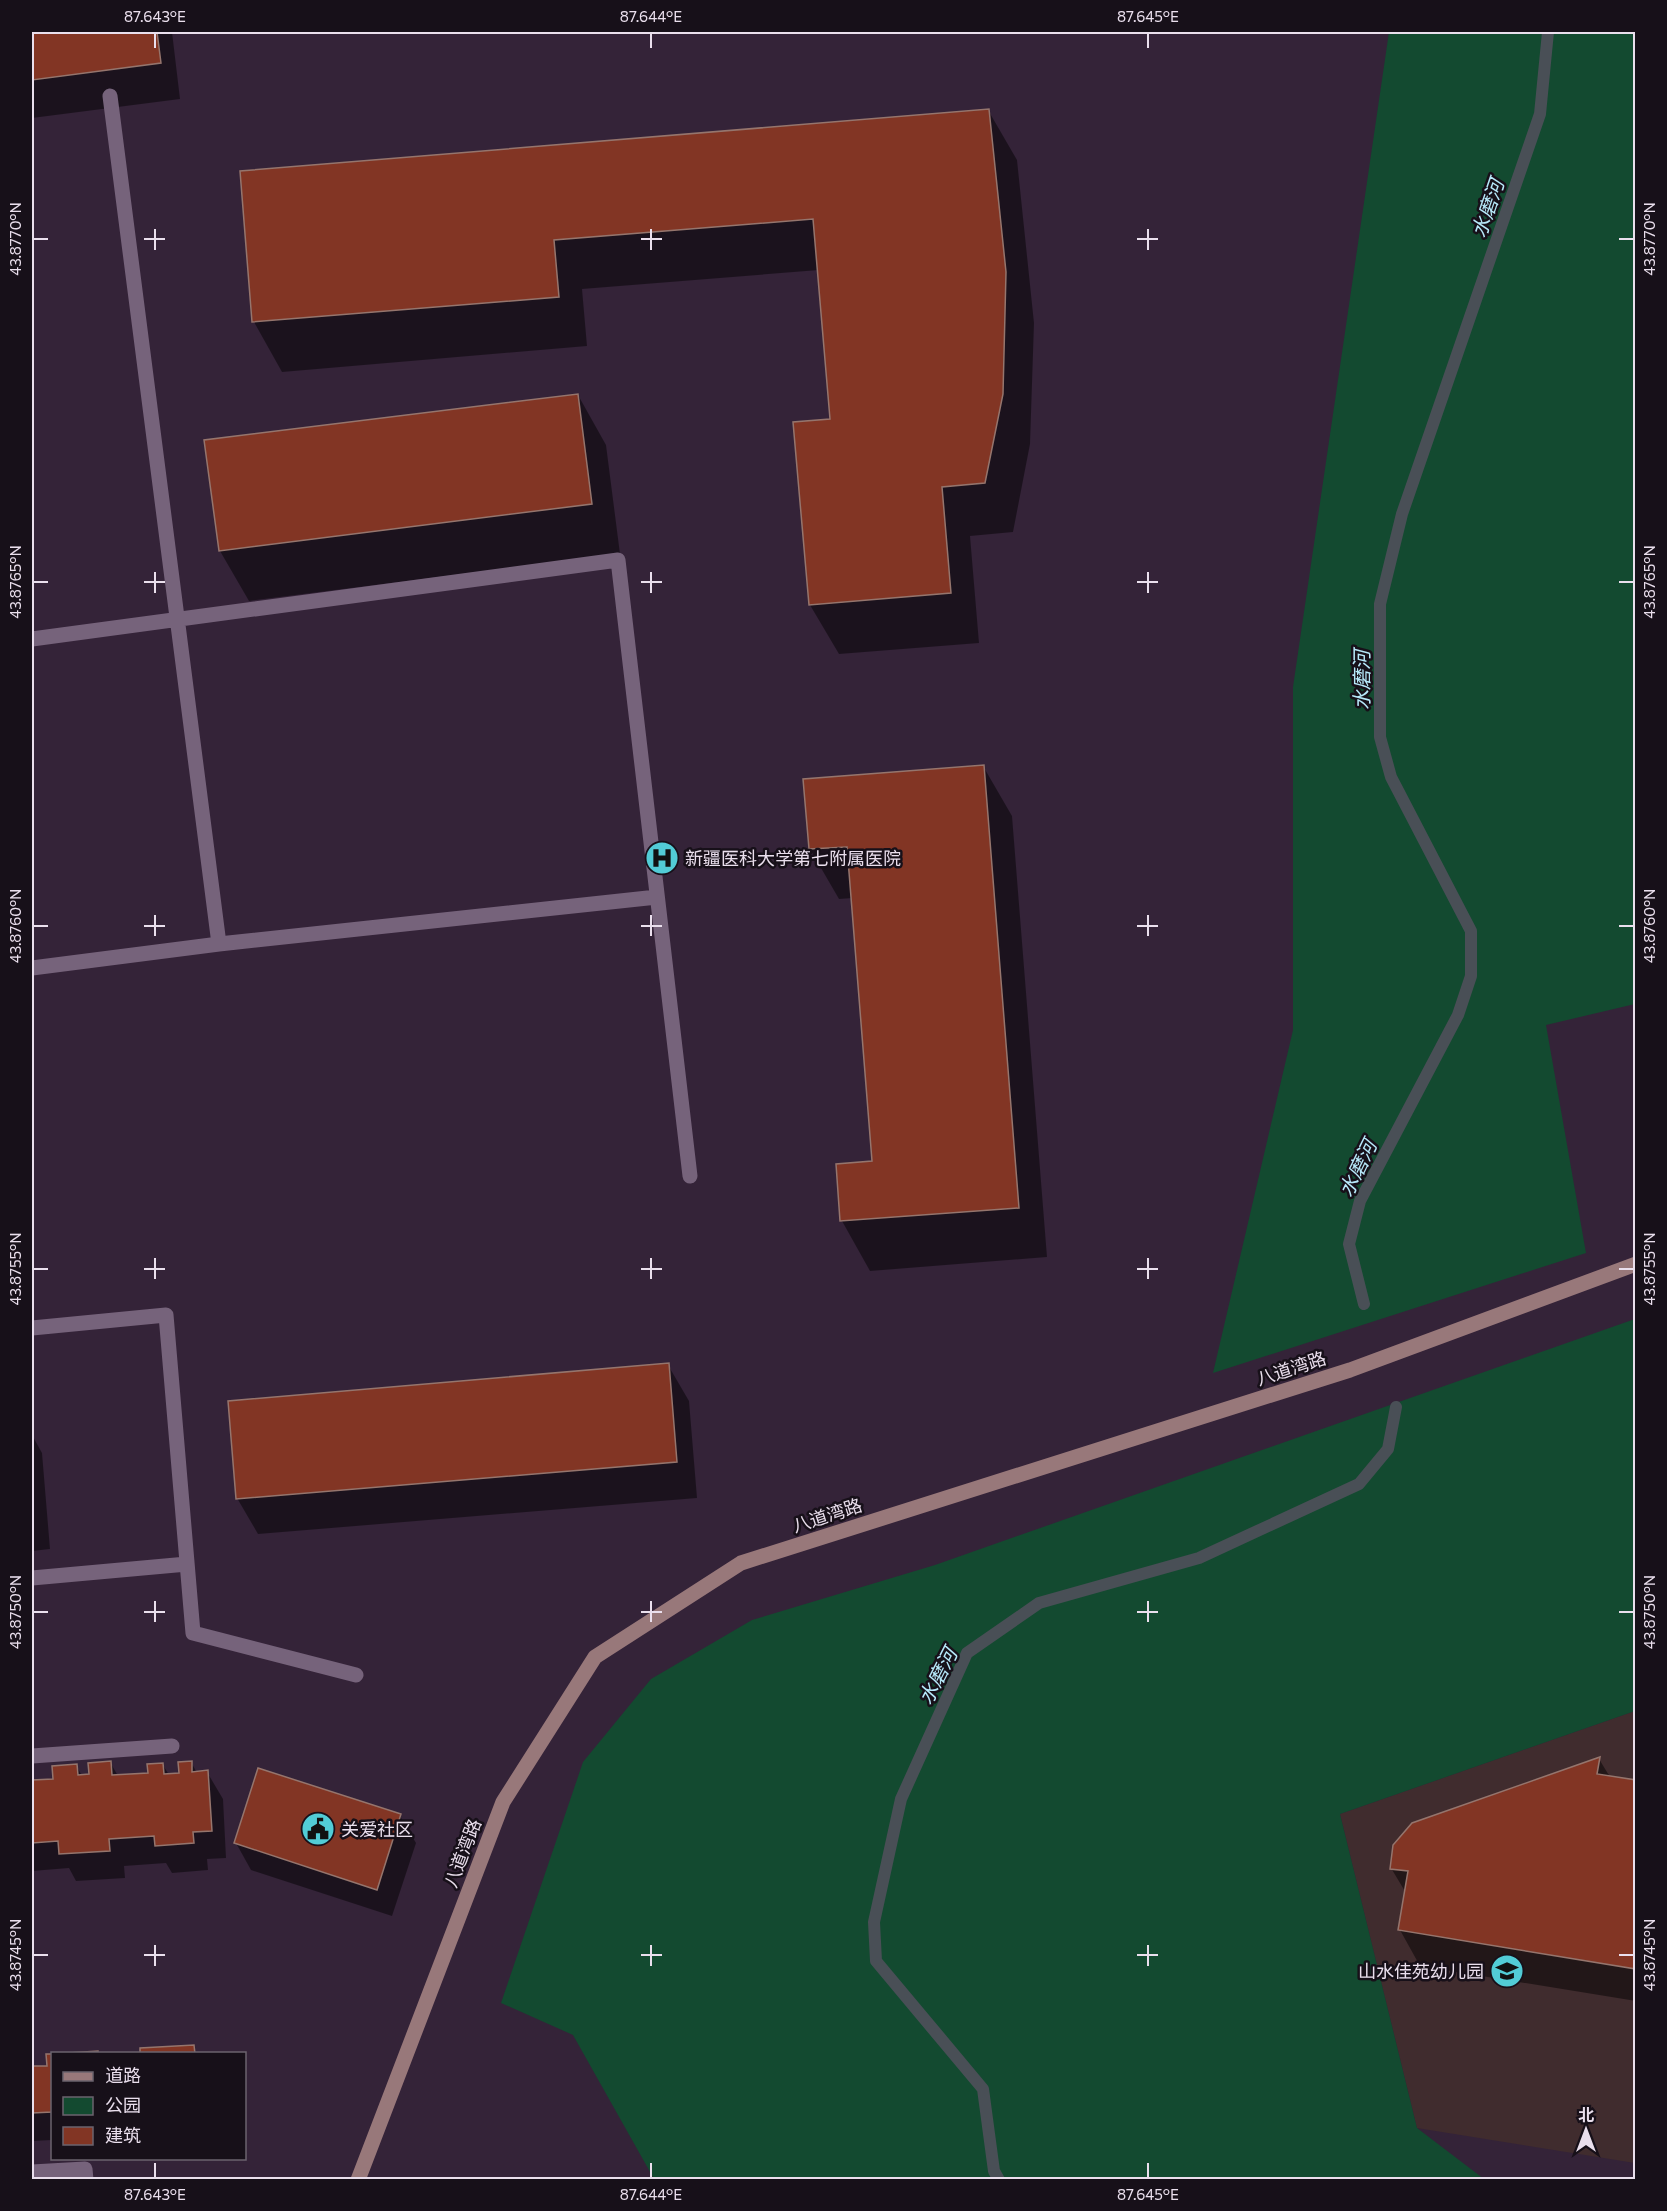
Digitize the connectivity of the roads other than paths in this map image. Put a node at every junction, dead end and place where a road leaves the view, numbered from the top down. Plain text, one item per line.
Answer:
1 (110, 96) dead end
2 (177, 619) junction
3 (32, 639) edge
4 (657, 897) junction
5 (219, 944) junction
6 (32, 968) edge
7 (690, 1176) dead end
8 (1635, 1264) edge
9 (32, 1328) edge
10 (187, 1564) junction
11 (32, 1578) edge
12 (356, 1675) dead end
13 (172, 1746) dead end
14 (32, 1756) edge
15 (32, 2172) edge
16 (86, 2180) edge
17 (358, 2180) edge

1 - 2 street
2 - 3 street
2 - 4 street
2 - 5 street
4 - 5 street
4 - 7 street
5 - 6 street
8 - 17 main road, 八道湾路
9 - 10 street
10 - 11 street
10 - 12 street
13 - 14 street
15 - 16 street

